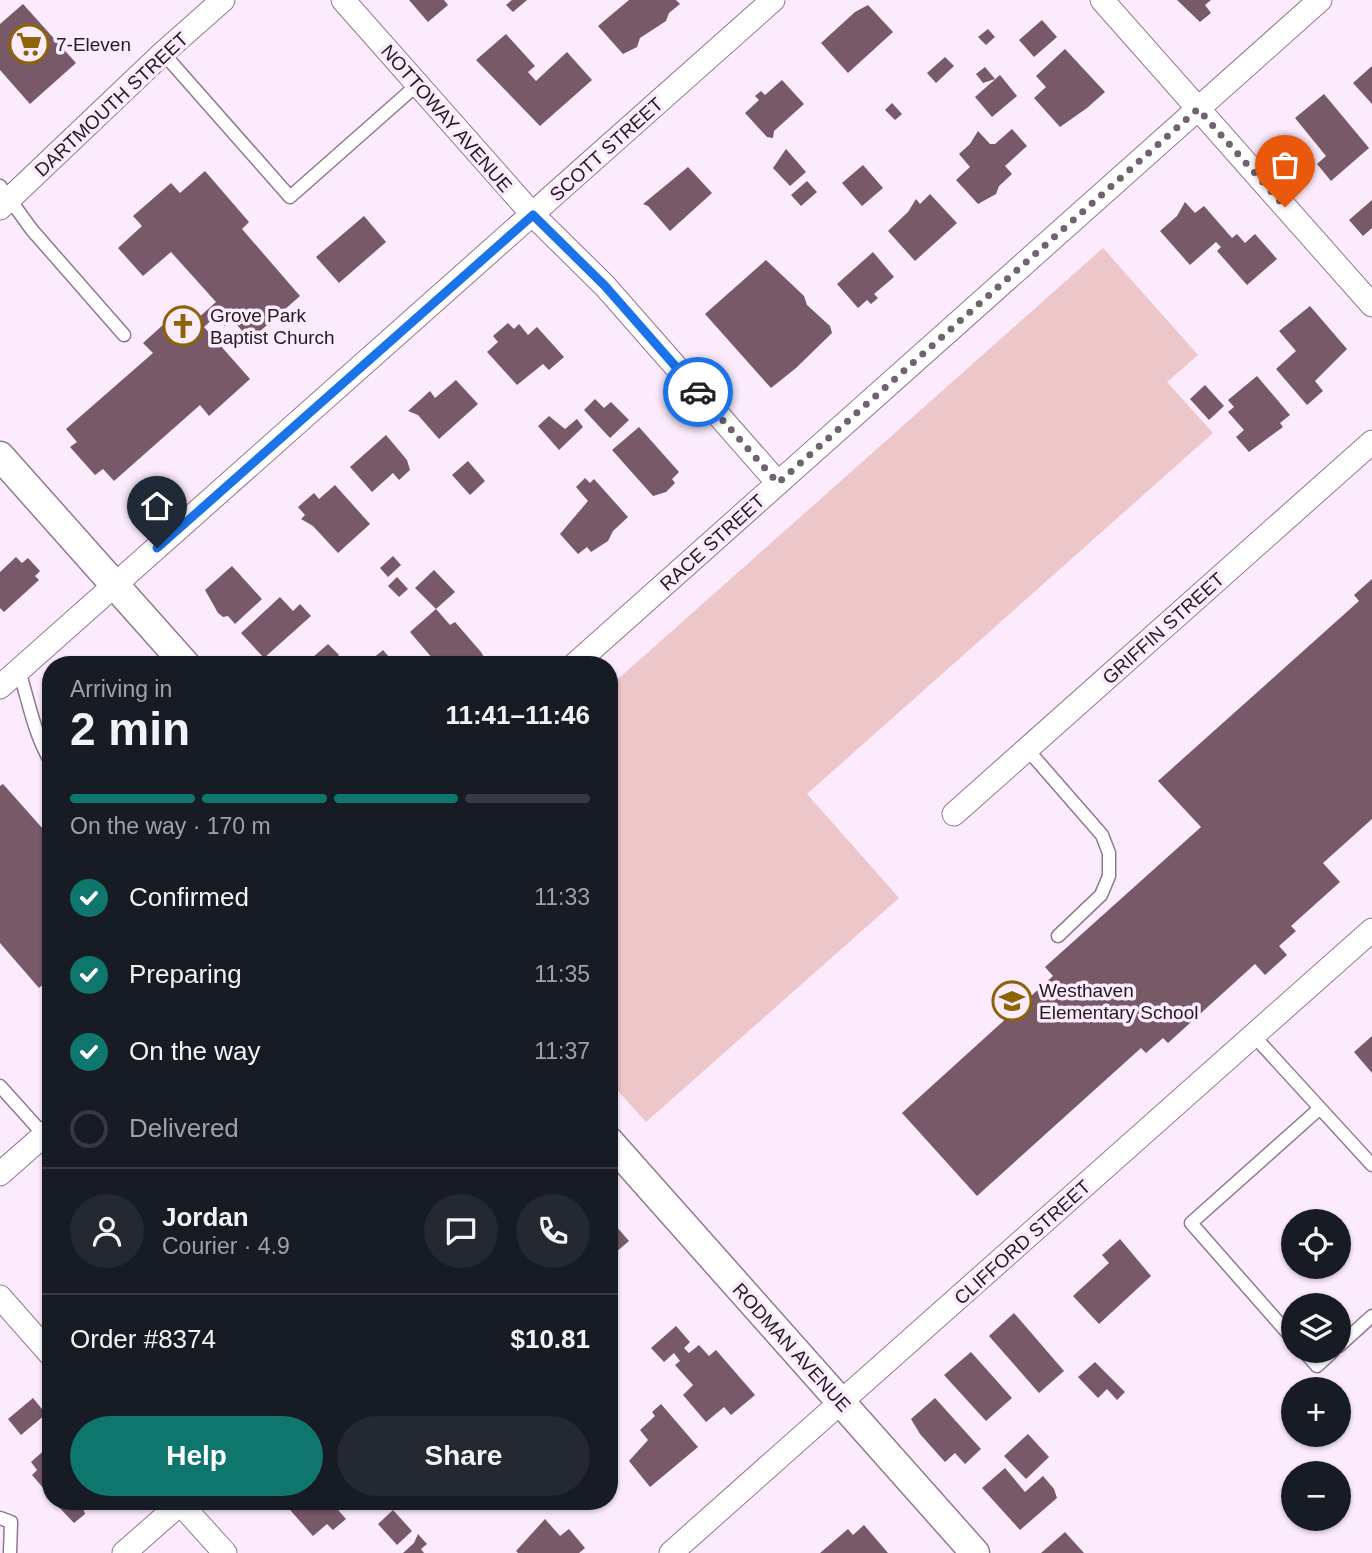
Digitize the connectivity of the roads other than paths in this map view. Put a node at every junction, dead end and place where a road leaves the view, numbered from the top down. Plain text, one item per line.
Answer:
1 (223, 0) edge
2 (343, 0) edge
3 (773, 0) edge
4 (1102, 0) edge
5 (1320, 0) edge
6 (163, 53) junction
7 (418, 84) junction
8 (1198, 109) junction
9 (3, 198) edge
10 (533, 215) junction
11 (1372, 305) edge
12 (124, 335) dead end
13 (1372, 442) edge
14 (0, 456) edge
15 (778, 483) junction
16 (115, 586) junction
17 (178, 656) edge
18 (584, 656) edge
19 (19, 671) junction
20 (0, 687) edge
21 (42, 747) edge
22 (1027, 749) junction
23 (954, 814) dead end
24 (1372, 930) edge
25 (1058, 936) dead end
26 (1254, 1036) junction
27 (0, 1086) edge
28 (1320, 1108) junction
29 (42, 1127) edge
30 (42, 1136) edge
31 (618, 1151) edge
32 (1372, 1166) edge
33 (0, 1174) edge
34 (0, 1297) edge
35 (1372, 1316) edge
36 (1281, 1325) edge
37 (1351, 1335) edge
38 (42, 1345) edge
39 (842, 1403) junction
40 (171, 1510) edge
41 (187, 1510) edge
42 (0, 1518) edge
43 (10, 1553) edge
44 (124, 1553) edge
45 (225, 1553) edge
46 (671, 1553) edge
47 (975, 1553) edge

1 - 6 street, DARTMOUTH STREET
2 - 7 street, NOTTOWAY AVENUE
3 - 10 street, SCOTT STREET
4 - 8 street
5 - 8 street, RACE STREET
6 - 7 lane
6 - 9 street, DARTMOUTH STREET
7 - 10 street, NOTTOWAY AVENUE
8 - 11 street
8 - 15 street, RACE STREET
9 - 12 lane
10 - 15 street, NOTTOWAY AVENUE
10 - 16 street, SCOTT STREET
13 - 22 street, GRIFFIN STREET
14 - 16 street
15 - 18 street, RACE STREET
16 - 17 street
16 - 19 street, SCOTT STREET
19 - 20 street, SCOTT STREET
19 - 21 lane
22 - 23 street, GRIFFIN STREET
22 - 25 lane
24 - 26 street, CLIFFORD STREET
26 - 28 lane
26 - 39 street, CLIFFORD STREET
27 - 29 lane
28 - 32 lane
28 - 36 lane
30 - 33 street
31 - 39 street, RODMAN AVENUE
34 - 38 street
35 - 37 lane
39 - 46 street, CLIFFORD STREET
39 - 47 street, RODMAN AVENUE
40 - 44 street
41 - 45 street
42 - 43 lane

